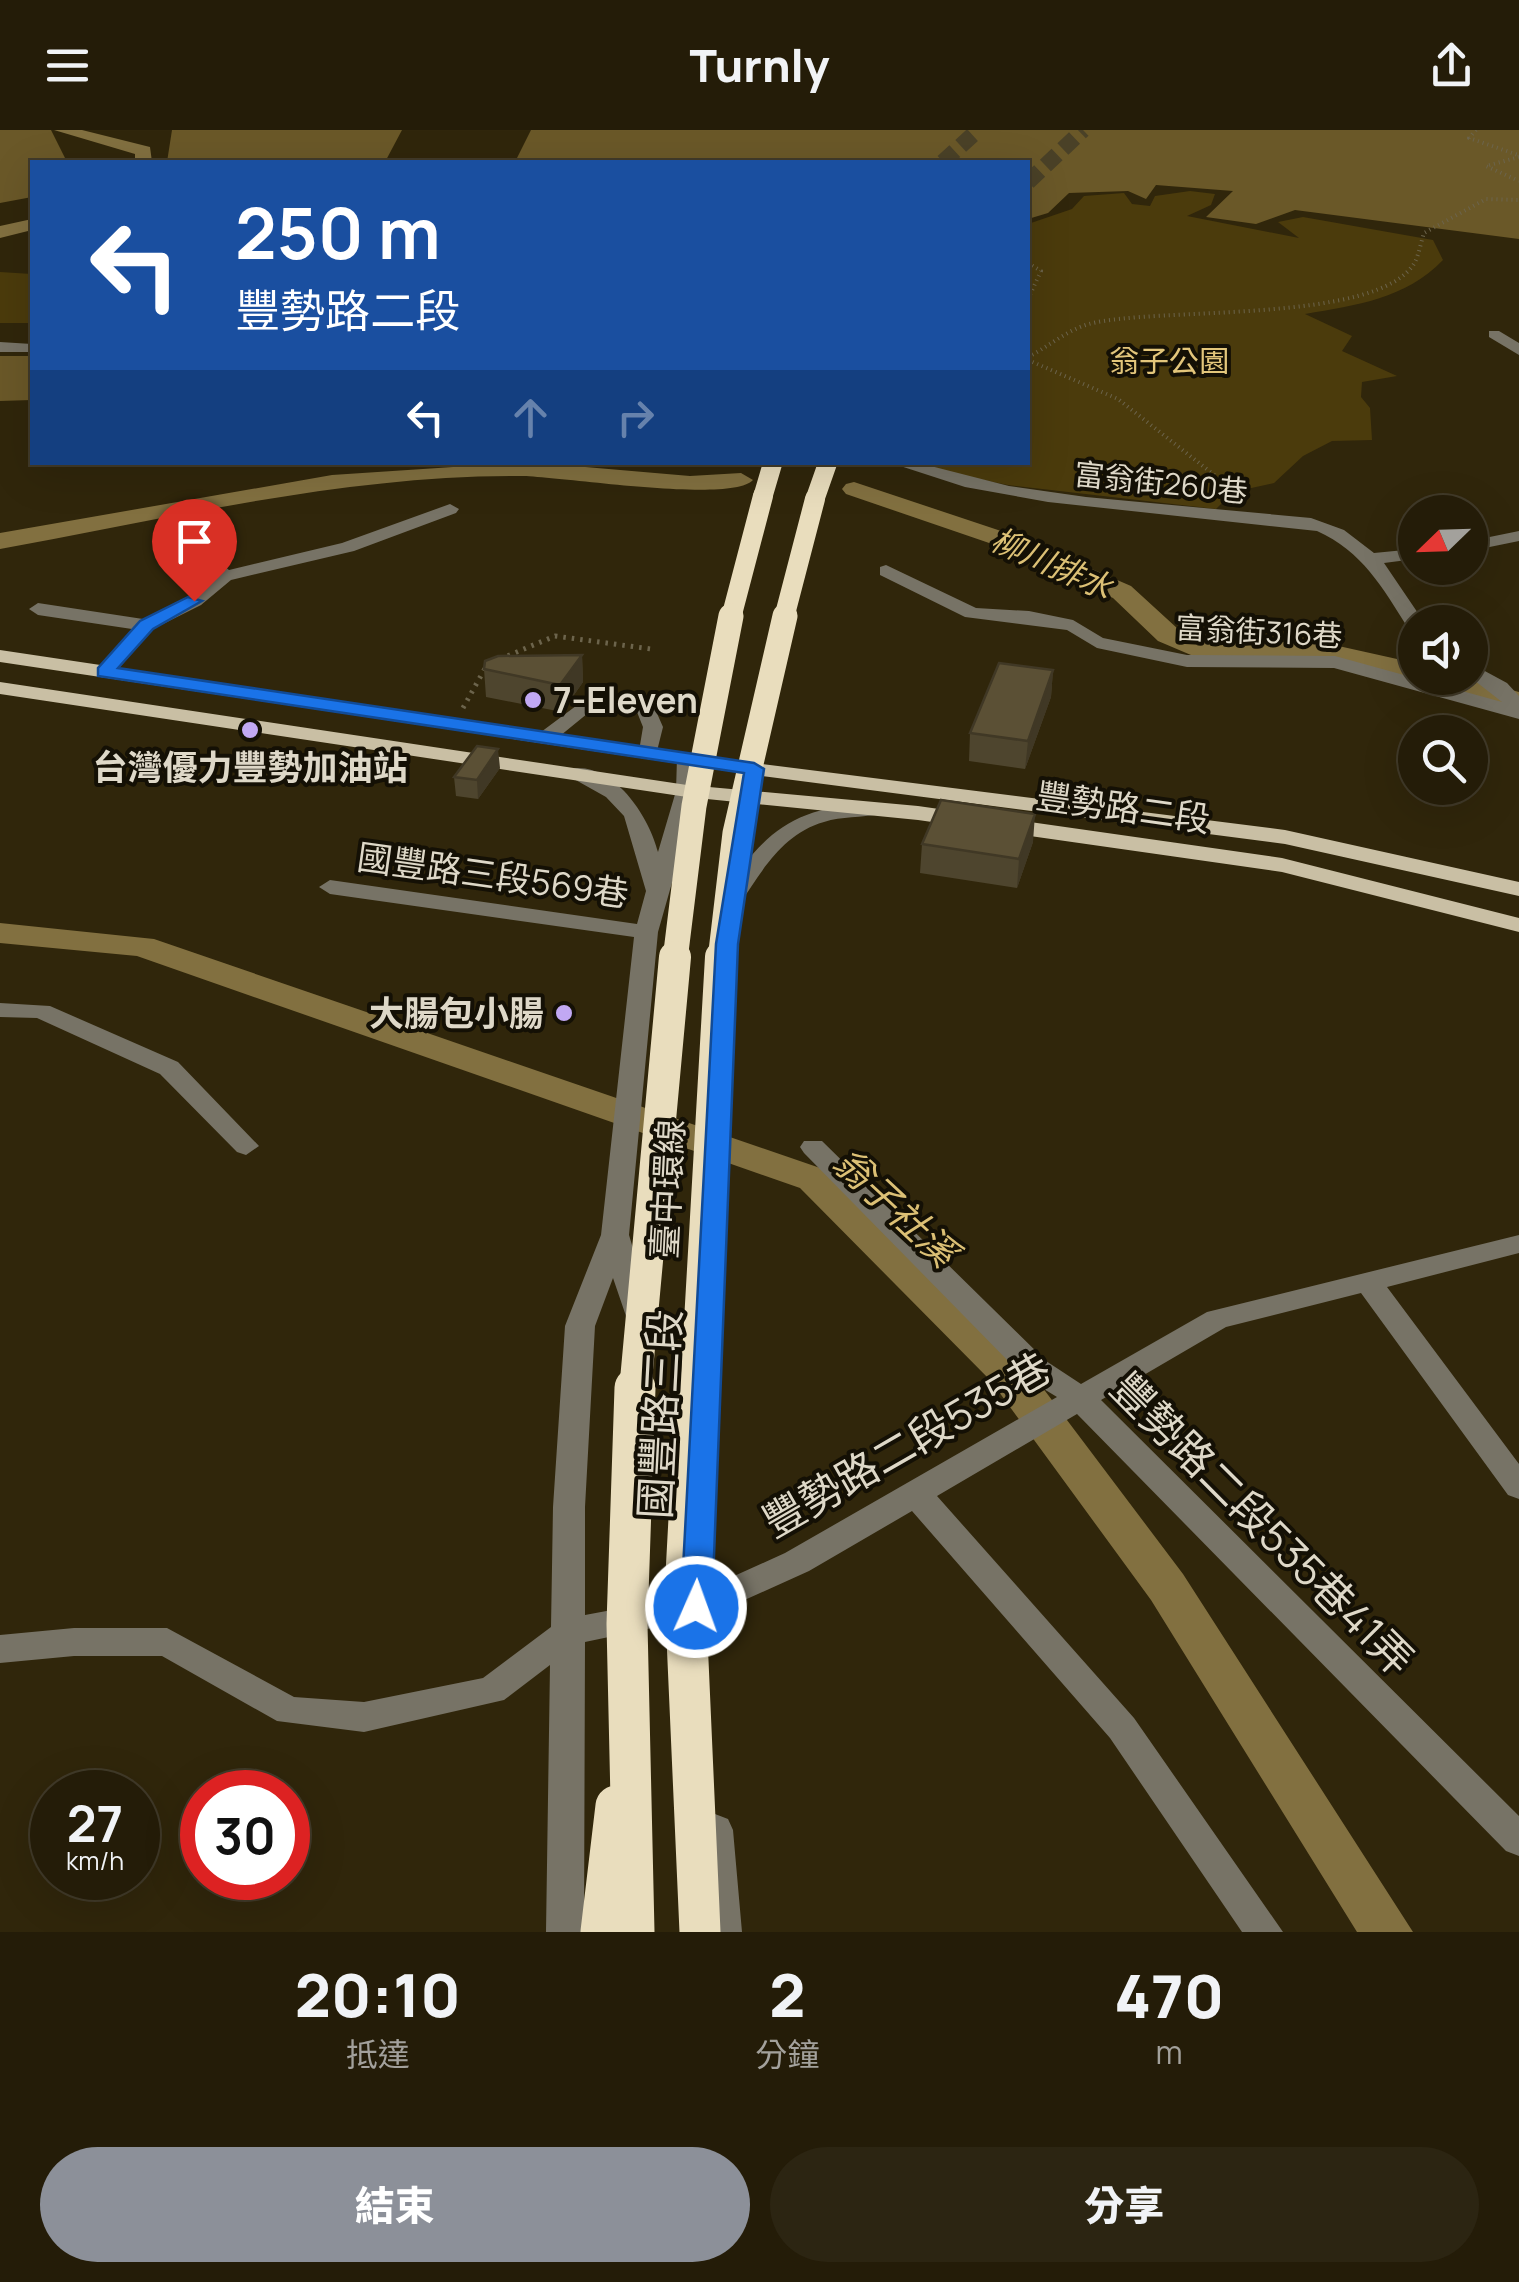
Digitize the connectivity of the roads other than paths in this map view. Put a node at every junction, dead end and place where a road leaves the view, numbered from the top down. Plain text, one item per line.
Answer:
1 (1494, 334) dead end
2 (0, 335) edge
3 (30, 336) edge
4 (0, 346) edge
5 (30, 348) edge
6 (1519, 350) edge
7 (772, 465) edge
8 (827, 465) edge
9 (905, 465) edge
10 (450, 508) dead end
11 (1519, 536) edge
12 (1488, 542) edge
13 (192, 548) dead end
14 (1398, 556) edge
15 (1369, 559) junction
16 (886, 571) dead end
17 (224, 576) junction
18 (1406, 605) edge
19 (38, 609) dead end
20 (146, 625) junction
21 (0, 656) edge
22 (105, 672) junction
23 (1488, 680) edge
24 (0, 688) edge
25 (1519, 711) edge
26 (548, 736) junction
27 (649, 751) junction
28 (688, 758) junction
29 (754, 769) junction
30 (561, 771) junction
31 (687, 791) junction
32 (749, 798) junction
33 (874, 809) junction
34 (330, 886) dead end
35 (1519, 888) edge
36 (656, 890) junction
37 (731, 900) junction
38 (1519, 925) edge
39 (646, 932) junction
40 (0, 1010) edge
41 (246, 1146) dead end
42 (813, 1147) dead end
43 (614, 1235) junction
44 (1519, 1244) edge
45 (1367, 1280) junction
46 (1069, 1404) junction
47 (1519, 1487) edge
48 (916, 1494) junction
49 (696, 1607) junction
50 (617, 1623) junction
51 (570, 1631) junction
52 (0, 1650) edge
53 (628, 1699) junction
54 (1519, 1840) edge
55 (565, 1932) edge
56 (601, 1932) edge
57 (631, 1932) edge
58 (700, 1932) edge
59 (723, 1932) edge
60 (1264, 1932) edge

1 - 6 street
2 - 3 street
4 - 5 street
7 - 53 highway, 臺中環線, bridge
8 - 58 highway, 臺中環線, bridge
9 - 15 street, 富翁街260巷
10 - 17 street
11 - 12 street
13 - 17 street
14 - 15 street
15 - 18 street, 富翁街260巷
16 - 25 street, 富翁街316巷
17 - 20 street
19 - 20 street
20 - 22 street
21 - 22 main road, 豐勢路二段
22 - 26 main road, 豐勢路二段
23 - 25 street
24 - 30 main road, 豐勢路二段
26 - 27 main road, 豐勢路二段
26 - 27 street
27 - 28 main road, 豐勢路二段
28 - 29 main road, 豐勢路二段
28 - 31 street, 國豐路三段
29 - 32 street, 國豐路三段
29 - 35 main road, 豐勢路二段
30 - 31 main road, 豐勢路二段
30 - 36 street, 國豐路三段
31 - 32 main road, 豐勢路二段
31 - 36 street, 國豐路三段
32 - 33 main road, 豐勢路二段
32 - 37 street, 國豐路三段
33 - 37 street, 國豐路三段
33 - 38 main road, 豐勢路二段
34 - 39 street, 國豐路三段569巷
36 - 39 street, 國豐路三段
37 - 49 street, 國豐路三段, bridge
39 - 43 street, 國豐路三段
40 - 41 street
42 - 46 street, 豐勢路二段535巷41弄
43 - 50 street, 國豐路三段
43 - 51 street, 國豐路三段
44 - 45 street, 豐勢路二段535巷
45 - 46 street, 豐勢路二段535巷
45 - 47 street
46 - 48 street, 豐勢路二段535巷
46 - 54 street, 豐勢路二段535巷41弄
48 - 49 street, 豐勢路二段535巷
48 - 60 street
49 - 50 street, 豐勢路二段535巷
49 - 59 street, 國豐路三段
50 - 51 street, 豐勢路二段535巷
50 - 57 highway
51 - 52 street, 豐勢路二段535巷
51 - 55 street, 國豐路三段
53 - 56 highway, bridge
53 - 57 highway, 臺中環線, bridge

